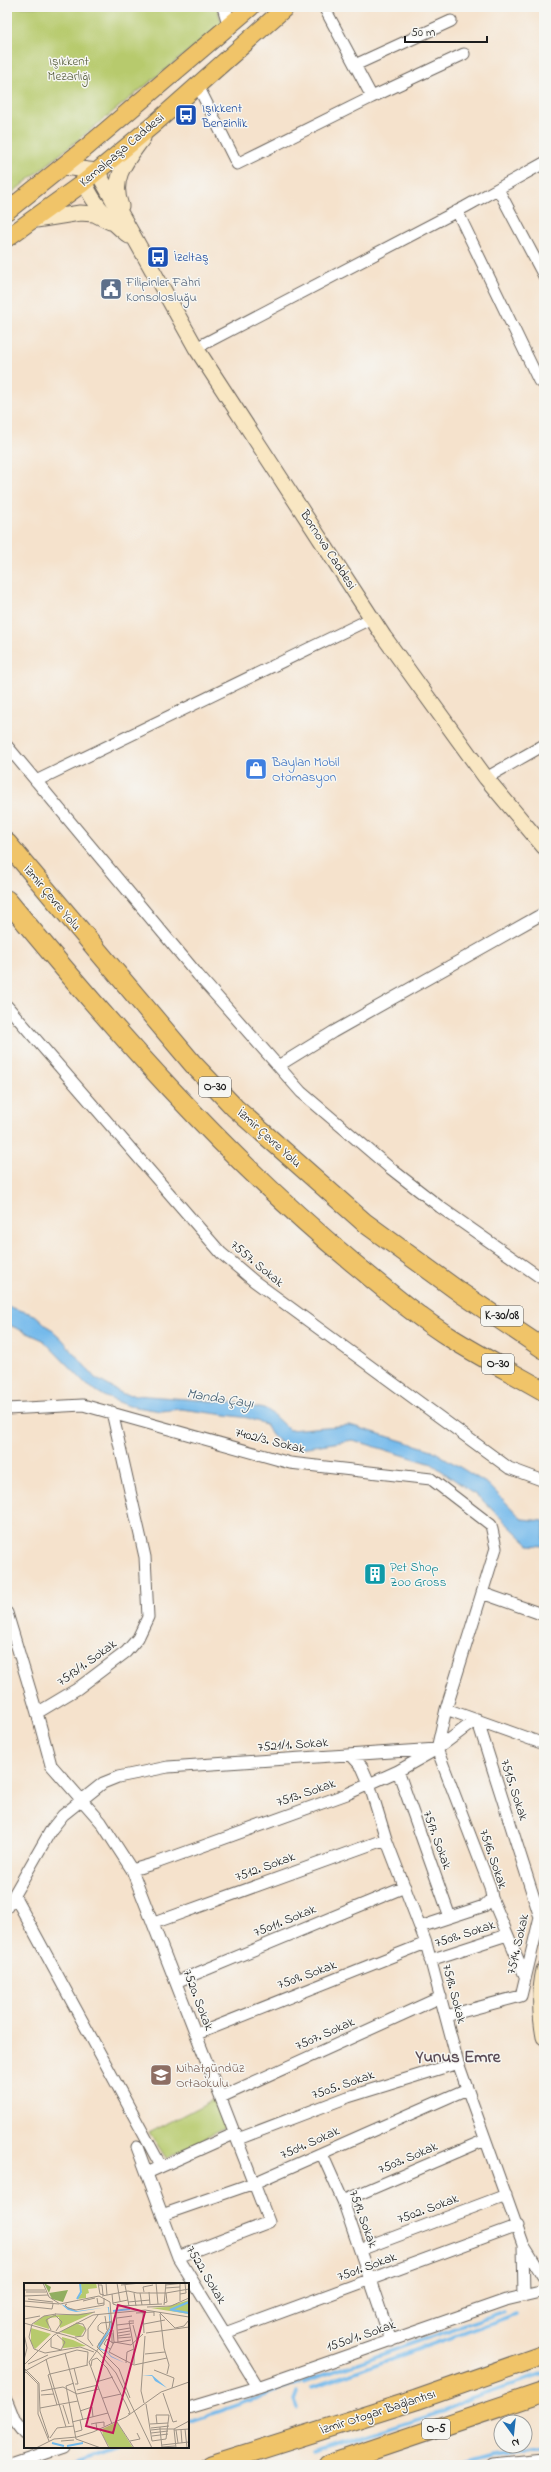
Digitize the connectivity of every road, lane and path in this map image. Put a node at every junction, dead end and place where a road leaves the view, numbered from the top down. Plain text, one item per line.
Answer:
1 (224, 7) edge
2 (251, 7) edge
3 (286, 7) edge
4 (324, 7) edge
5 (451, 21) dead end
6 (230, 27) junction
7 (464, 54) dead end
8 (355, 66) junction
9 (198, 86) junction
10 (372, 97) junction
11 (153, 125) junction
12 (88, 146) junction
13 (544, 163) edge
14 (63, 167) junction
15 (88, 174) junction
16 (498, 189) junction
17 (7, 211) edge
18 (457, 211) junction
19 (30, 221) junction
20 (112, 222) junction
21 (7, 238) edge
22 (133, 239) junction
23 (544, 276) edge
24 (196, 348) junction
25 (544, 378) edge
26 (372, 618) junction
27 (544, 745) edge
28 (7, 746) edge
29 (486, 778) junction
30 (36, 781) junction
31 (541, 839) edge
32 (7, 843) edge
33 (7, 900) edge
34 (544, 913) edge
35 (7, 1006) edge
36 (278, 1066) junction
37 (544, 1280) edge
38 (461, 1293) junction
39 (451, 1338) junction
40 (544, 1339) edge
41 (544, 1349) edge
42 (544, 1391) edge
43 (544, 1399) edge
44 (7, 1409) edge
45 (112, 1412) junction
46 (544, 1481) edge
47 (482, 1593) junction
48 (7, 1613) edge
49 (544, 1615) edge
50 (11, 1645) edge
51 (446, 1709) junction
52 (37, 1713) junction
53 (477, 1719) junction
54 (544, 1744) edge
55 (437, 1750) junction
56 (352, 1755) junction
57 (398, 1771) junction
58 (369, 1783) junction
59 (82, 1798) junction
60 (386, 1839) junction
61 (132, 1870) junction
62 (405, 1887) junction
63 (14, 1895) junction
64 (492, 1898) junction
65 (544, 1900) edge
66 (7, 1907) edge
67 (539, 1914) junction
68 (450, 1918) junction
69 (154, 1923) junction
70 (420, 1927) junction
71 (507, 1935) junction
72 (426, 1943) junction
73 (430, 1960) junction
74 (544, 1970) edge
75 (525, 1976) junction
76 (176, 1982) junction
77 (441, 1997) junction
78 (446, 2016) junction
79 (197, 2034) junction
80 (544, 2037) edge
81 (458, 2063) junction
82 (467, 2090) junction
83 (221, 2097) junction
84 (237, 2136) junction
85 (485, 2140) junction
86 (138, 2147) dead end
87 (322, 2154) junction
88 (161, 2166) junction
89 (147, 2173) junction
90 (254, 2183) junction
91 (506, 2195) junction
92 (343, 2201) junction
93 (162, 2215) junction
94 (518, 2225) junction
95 (523, 2244) junction
96 (360, 2250) junction
97 (178, 2257) junction
98 (544, 2278) edge
99 (370, 2281) junction
100 (544, 2291) edge
101 (524, 2296) junction
102 (225, 2333) junction
103 (390, 2341) junction
104 (544, 2355) edge
105 (258, 2387) junction
106 (544, 2392) edge
107 (7, 2401) edge
108 (189, 2408) edge
109 (24, 2433) edge
110 (57, 2448) edge
111 (44, 2450) edge
112 (544, 2460) edge
113 (11, 2465) edge
114 (211, 2465) edge
115 (328, 2465) edge
116 (496, 2465) edge

1 - 6 street
2 - 6 main road, Kemalpaşa Caddesi
3 - 9 main road, Kemalpaşa Caddesi
4 - 8 street
5 - 8 street
6 - 12 main road, Kemalpaşa Caddesi
7 - 10 street
8 - 10 street
9 - 10 street
9 - 11 main road, Kemalpaşa Caddesi
11 - 15 main road, Kemalpaşa Caddesi
11 - 22 main road, Bornova Caddesi
12 - 14 main road, Kemalpaşa Caddesi
12 - 15 main road
13 - 16 street
14 - 15 main road
14 - 17 main road, Kemalpaşa Caddesi
15 - 19 main road, Kemalpaşa Caddesi
15 - 20 main road
15 - 22 main road, Bornova Caddesi
16 - 18 street
16 - 23 street
18 - 24 street
18 - 25 street
19 - 20 main road
19 - 21 main road, Kemalpaşa Caddesi
20 - 22 main road
22 - 24 main road, Bornova Caddesi
24 - 26 main road, Bornova Caddesi
26 - 29 main road, Bornova Caddesi
26 - 30 street
27 - 29 street
28 - 30 street
29 - 31 main road, Bornova Caddesi
30 - 36 street
32 - 38 highway, İzmir Çevre Yolu / O-30
33 - 39 highway, O-30
34 - 36 street
35 - 46 street, 7557. Sokak
36 - 37 street
38 - 40 highway, K-30/08
38 - 41 highway, İzmir Çevre Yolu / O-30
39 - 42 highway, O-30
39 - 43 highway
44 - 45 street, 7402/3. Sokak
45 - 47 street, 7402/3. Sokak
45 - 52 street, 7513/1. Sokak
47 - 49 street
47 - 51 street
48 - 50 street
50 - 52 street
51 - 53 street
51 - 55 street
52 - 59 street
53 - 54 street
53 - 55 street, 7513. Sokak
53 - 67 street, 7515. Sokak
55 - 56 street, 7521/1. Sokak
55 - 57 street, 7513. Sokak
55 - 64 street, 7516. Sokak
56 - 58 street, 7518. Sokak
56 - 59 street, 7521/1. Sokak
57 - 58 street, 7513. Sokak
57 - 68 street, 7517. Sokak
58 - 60 street, 7518. Sokak
58 - 61 street, 7513. Sokak
59 - 61 street, 7520. Sokak
59 - 63 street, 7521/1. Sokak
60 - 62 street, 7518. Sokak
60 - 69 street, 7512. Sokak
61 - 69 street, 7520. Sokak
62 - 70 street, 7518. Sokak
62 - 76 street, 75011. Sokak
63 - 66 street, 7521/1. Sokak
63 - 88 street
64 - 68 street
64 - 71 street, 7516. Sokak
65 - 67 street, 7514. Sokak
67 - 75 street, 7514. Sokak
68 - 70 street
69 - 76 street, 7520. Sokak
70 - 72 street, 7518. Sokak
71 - 73 street, 7508. Sokak
71 - 75 street, 7516. Sokak
72 - 73 street, 7518. Sokak
72 - 79 street, 7509. Sokak
73 - 77 street, 7518. Sokak
74 - 80 main road
75 - 78 street, 7514. Sokak
76 - 79 street, 7520. Sokak
77 - 78 street, 7518. Sokak
77 - 83 street, 7507. Sokak
78 - 81 street, 7518. Sokak
79 - 83 street, 7520. Sokak
81 - 82 street, 7518. Sokak
81 - 84 street, 7505. Sokak
82 - 85 street, 7518. Sokak
82 - 87 street, 7504. Sokak
83 - 84 street, 7520. Sokak
84 - 88 street, 7505. Sokak
84 - 90 street, 7520. Sokak
85 - 91 street, 7518. Sokak
85 - 92 street, 7503. Sokak
86 - 89 street, 7522. Sokak
87 - 90 street, 7504. Sokak
87 - 92 street, 7519. Sokak
88 - 89 street, 7505. Sokak
89 - 93 street, 7522. Sokak
90 - 93 street, 7504. Sokak
90 - 97 street, 7520. Sokak
91 - 94 street, 7518. Sokak
91 - 96 street, 7502. Sokak
92 - 96 street, 7519. Sokak
93 - 97 street, 7522. Sokak
94 - 95 street, 7518. Sokak
94 - 99 street, 7501. Sokak
95 - 98 street, 7518. Sokak
95 - 101 street, 7518. Sokak
96 - 99 street, 7519. Sokak
97 - 102 street, 7522. Sokak
99 - 102 street, 7501. Sokak
99 - 103 street, 7519. Sokak
100 - 101 street, 1550/1. Sokak
101 - 103 street, 1550/1. Sokak
102 - 105 street, 7522. Sokak
103 - 105 street, 1550/1. Sokak
104 - 114 highway, İzmir Otogar Bağlantısı / O-5
105 - 108 street, 1550/1. Sokak
106 - 115 highway, O-5
107 - 109 street
110 - 111 street
111 - 113 street
112 - 116 street

